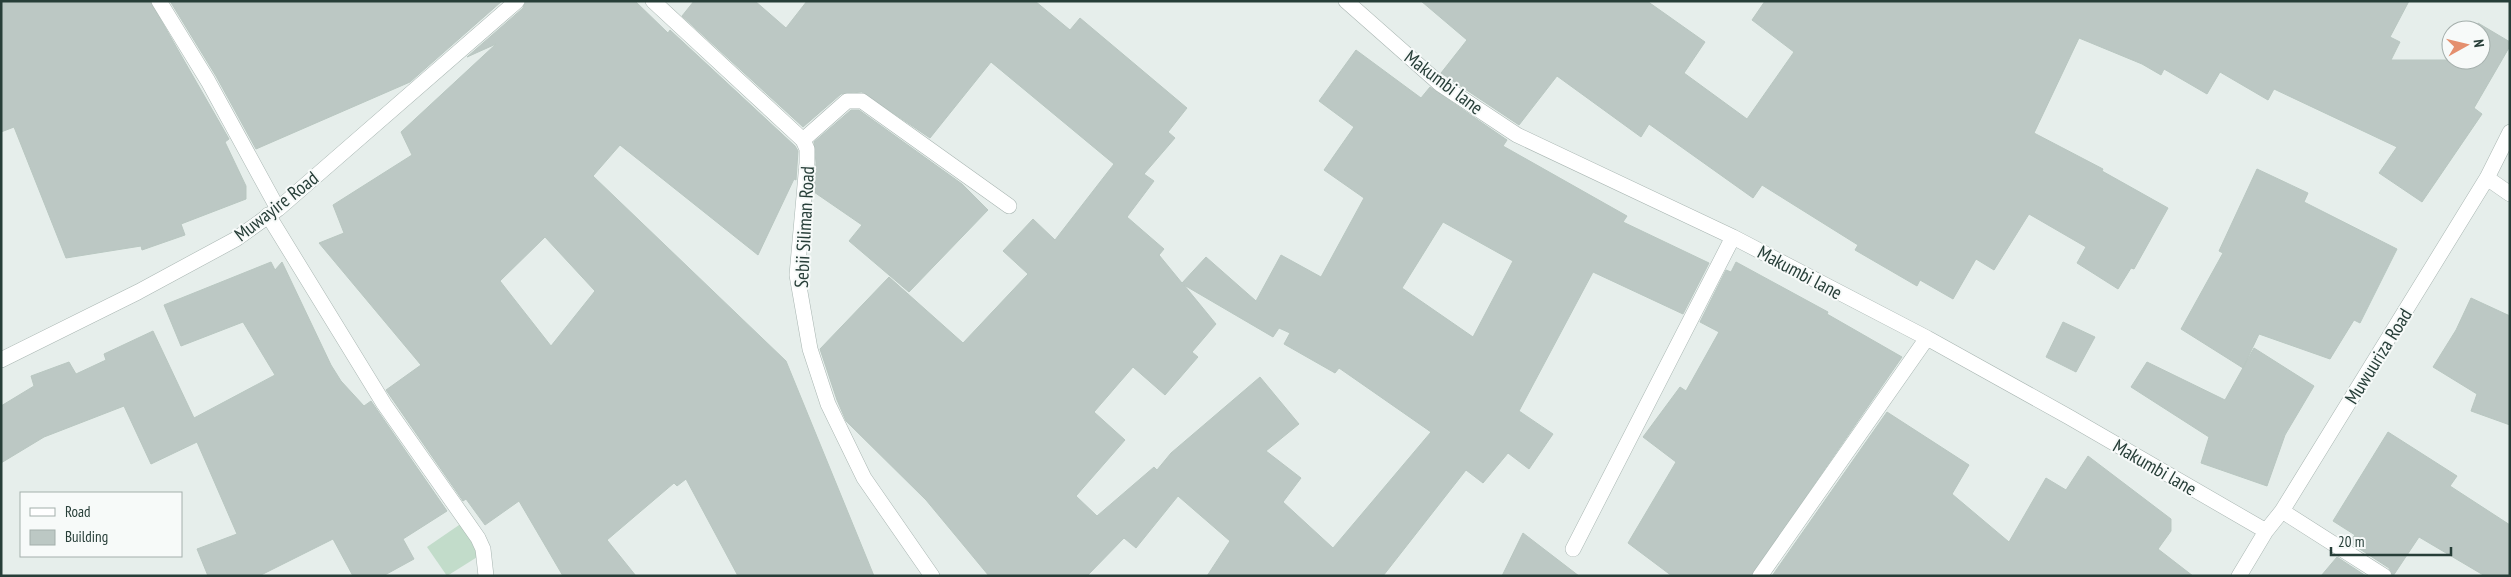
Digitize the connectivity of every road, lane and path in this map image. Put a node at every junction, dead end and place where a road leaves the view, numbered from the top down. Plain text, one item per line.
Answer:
1 (159, 1) edge
2 (517, 1) edge
3 (653, 1) edge
4 (1346, 1) edge
5 (2510, 132) edge
6 (803, 140) junction
7 (2488, 178) junction
8 (2510, 194) edge
9 (1009, 206) dead end
10 (273, 212) junction
11 (1733, 237) junction
12 (1927, 338) junction
13 (1, 360) edge
14 (2282, 512) junction
15 (2266, 531) junction
16 (1573, 549) dead end
17 (486, 576) edge
18 (932, 576) edge
19 (1760, 576) edge
20 (2239, 576) edge
21 (2384, 576) edge

1 - 10 street
2 - 10 street, Muwayire Road
3 - 6 street, Sebii Siliman Road
4 - 11 street, Makumbi lane
5 - 7 street, Muwuuriza Road
6 - 9 street
6 - 18 street, Sebii Siliman Road
7 - 8 street
7 - 14 street, Muwuuriza Road
10 - 13 street, Muwayire Road
10 - 17 street
11 - 12 street, Makumbi lane
11 - 16 street
12 - 15 street, Makumbi lane
12 - 19 street
14 - 15 street, Muwuuriza Road
14 - 21 street
15 - 20 street, Muwuuriza Road

